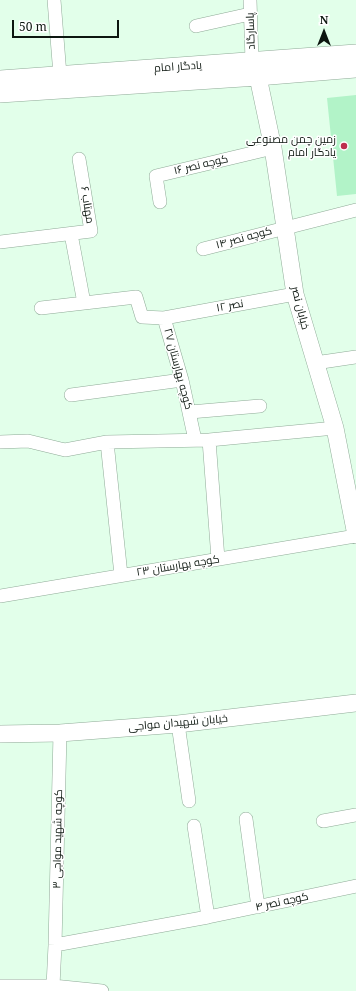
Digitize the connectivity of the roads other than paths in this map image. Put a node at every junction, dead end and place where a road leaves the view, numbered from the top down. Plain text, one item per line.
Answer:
1 (54, 0) edge
2 (250, 0) edge
3 (250, 14) junction
4 (196, 26) dead end
5 (356, 53) edge
6 (252, 61) junction
7 (356, 69) edge
8 (60, 75) junction
9 (258, 77) junction
10 (0, 79) edge
11 (0, 94) edge
12 (273, 148) junction
13 (79, 159) dead end
14 (160, 202) dead end
15 (356, 213) edge
16 (285, 228) junction
17 (71, 234) junction
18 (0, 242) edge
19 (203, 249) dead end
20 (295, 294) junction
21 (84, 303) junction
22 (41, 308) dead end
23 (164, 318) junction
24 (356, 358) edge
25 (315, 363) junction
26 (182, 380) junction
27 (71, 395) dead end
28 (260, 406) dead end
29 (190, 412) junction
30 (335, 428) junction
31 (195, 440) junction
32 (209, 440) junction
33 (0, 442) edge
34 (107, 442) junction
35 (352, 492) edge
36 (356, 536) edge
37 (218, 559) junction
38 (121, 575) junction
39 (0, 596) edge
40 (356, 703) edge
41 (178, 724) junction
42 (60, 733) junction
43 (0, 734) edge
44 (189, 801) dead end
45 (356, 815) edge
46 (246, 819) dead end
47 (323, 821) dead end
48 (194, 826) dead end
49 (356, 886) edge
50 (258, 907) junction
51 (208, 917) junction
52 (55, 945) junction
53 (0, 986) edge
54 (53, 986) junction
55 (102, 991) edge

1 - 8 street
2 - 3 street, پاسارگاد
3 - 4 street
3 - 6 street, پاسارگاد
5 - 6 street, یادگار امام
6 - 8 street, یادگار امام
7 - 9 street, یادگار امام
8 - 10 street, یادگار امام
9 - 11 street, یادگار امام
9 - 12 street, خیابان نصر
12 - 14 street, کوچه نصر ۱۶
12 - 16 street, خیابان نصر
13 - 17 street, مهتاب ۶
15 - 16 street, کوچه نصر ۱۴
16 - 19 street, کوچه نصر ۱۴
16 - 20 street, خیابان نصر
17 - 18 street, مهتاب ۶
17 - 21 street, مهتاب ۶
20 - 23 street, نصر ۱۲
20 - 25 street, خیابان نصر
21 - 22 street, کوچه بهارستان ۲۷
21 - 23 street, کوچه بهارستان ۲۷
23 - 26 street, کوچه بهارستان ۲۷
24 - 25 street
25 - 30 street, خیابان نصر
26 - 27 street
26 - 29 street, کوچه بهارستان ۲۷
28 - 29 street
29 - 31 street, کوچه بهارستان ۲۷
30 - 32 street
30 - 35 street, خیابان نصر
31 - 32 street
31 - 34 street
32 - 37 street
33 - 34 street
34 - 38 street
35 - 36 street, خیابان نصر
36 - 37 street, کوچه بهارستان ۲۳
37 - 38 street, کوچه بهارستان ۲۳
38 - 39 street, کوچه بهارستان ۲۳
40 - 41 street, خیابان شهیدان مواجی
41 - 42 street, خیابان شهیدان مواجی
41 - 44 street
42 - 43 street, خیابان شهیدان مواجی
42 - 52 street, کوچه شهید مواجی ۳
45 - 47 street
46 - 50 street
48 - 51 street
49 - 50 street, کوچه نصر ۴
50 - 51 street, کوچه نصر ۴
51 - 52 street, کوچه نصر ۴
52 - 54 street, کوچه شهید مواجی ۳
53 - 54 street
54 - 55 street

